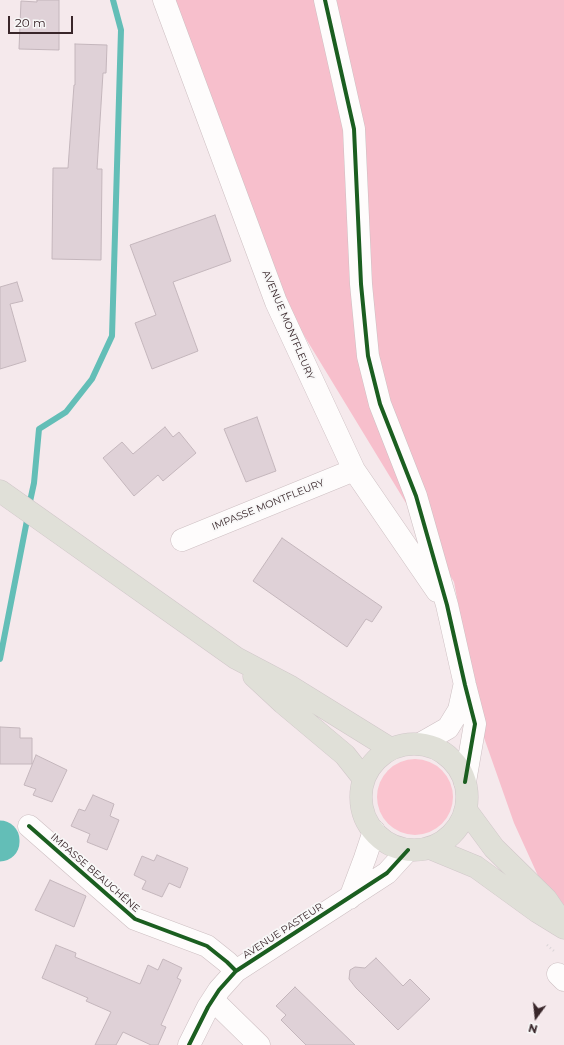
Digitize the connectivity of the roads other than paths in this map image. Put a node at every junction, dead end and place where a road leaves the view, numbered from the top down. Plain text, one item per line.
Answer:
1 (164, 0) edge
2 (325, 0) edge
3 (354, 470) junction
4 (8, 496) edge
5 (182, 540) dead end
6 (447, 605) junction
7 (236, 658) junction
8 (465, 685) junction
9 (420, 744) junction
10 (391, 749) junction
11 (364, 779) junction
12 (465, 782) junction
13 (466, 810) junction
14 (29, 826) dead end
15 (374, 831) junction
16 (430, 848) junction
17 (408, 850) junction
18 (350, 898) junction
19 (564, 927) edge
20 (236, 972) junction
21 (213, 1000) junction
22 (189, 1045) edge
23 (259, 1045) edge

1 - 3 street, AVENUE MONTFLEURY
2 - 6 street
3 - 5 street, IMPASSE MONTFLEURY
3 - 6 street, AVENUE MONTFLEURY
4 - 7 main road
6 - 8 street
7 - 10 main road
7 - 11 main road
8 - 9 street
8 - 12 street
9 - 10 main road
9 - 12 main road
10 - 11 main road
11 - 15 main road
12 - 13 main road
13 - 16 main road
13 - 19 main road
14 - 20 street, IMPASSE BEAUCHÊNE
15 - 17 main road
15 - 18 street
16 - 17 main road
16 - 19 main road
17 - 18 street, AVENUE PASTEUR
18 - 20 street, AVENUE PASTEUR
20 - 21 street, AVENUE PASTEUR
21 - 22 street, AVENUE PASTEUR
21 - 23 street

